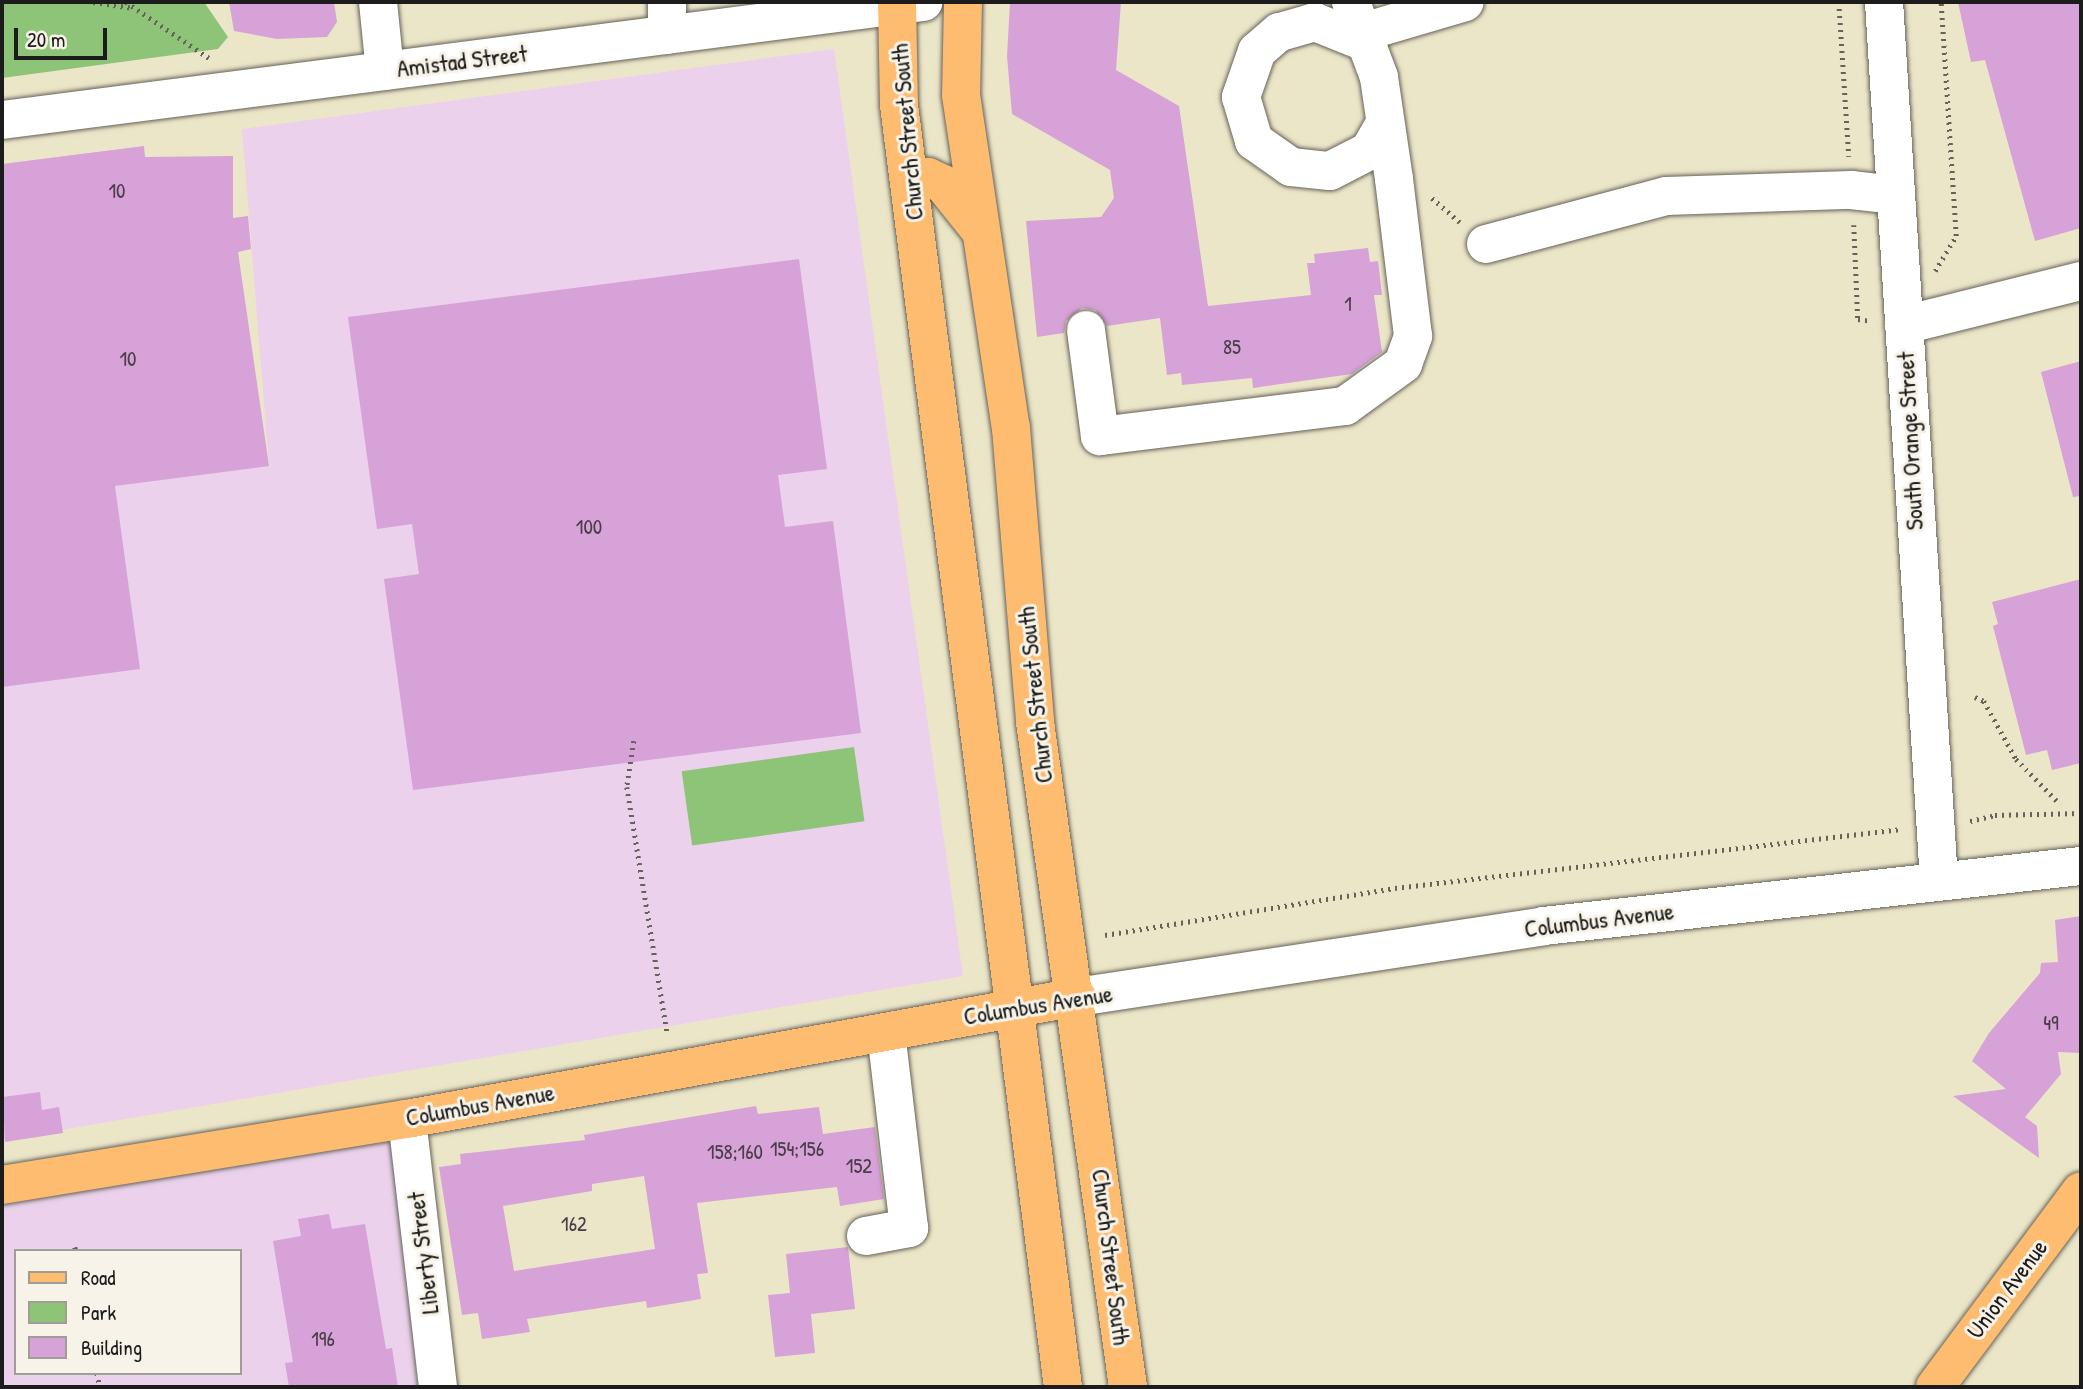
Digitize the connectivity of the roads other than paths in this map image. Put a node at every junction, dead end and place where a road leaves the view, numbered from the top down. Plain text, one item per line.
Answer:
1 (378, 2) edge
2 (963, 2) edge
3 (1465, 2) edge
4 (1884, 2) edge
5 (906, 3) edge
6 (1362, 17) edge
7 (667, 18) edge
8 (385, 71) junction
9 (2, 120) edge
10 (1385, 123) junction
11 (909, 178) junction
12 (1895, 195) junction
13 (984, 237) junction
14 (1486, 244) road end
15 (2081, 281) edge
16 (1904, 325) junction
17 (1086, 330) dead end
18 (2081, 866) edge
19 (1939, 881) junction
20 (1077, 997) junction
21 (1012, 1009) junction
22 (886, 1033) junction
23 (407, 1119) junction
24 (2, 1185) edge
25 (2081, 1191) edge
26 (866, 1236) dead end
27 (438, 1387) edge
28 (1063, 1387) edge
29 (1128, 1387) edge
30 (1935, 1387) edge

1 - 8 street
2 - 13 main road, Church Street South
3 - 6 street
4 - 12 street, South Orange Street
5 - 7 street, Amistad Street
5 - 11 main road, Church Street South
6 - 10 street
6 - 10 street
7 - 8 street, Amistad Street
8 - 9 street, Amistad Street
10 - 17 street
11 - 13 main road
11 - 21 main road, Church Street South
12 - 14 street
12 - 16 street, South Orange Street
13 - 20 main road, Church Street South
15 - 16 street
16 - 19 street, South Orange Street
18 - 19 street, Columbus Avenue
19 - 20 street, Columbus Avenue
20 - 21 main road, Columbus Avenue
20 - 29 main road, Church Street South
21 - 22 main road, Columbus Avenue
21 - 28 main road, Church Street South
22 - 23 main road, Columbus Avenue
22 - 26 street
23 - 24 main road, Columbus Avenue
23 - 27 street, Liberty Street
25 - 30 main road, Union Avenue

